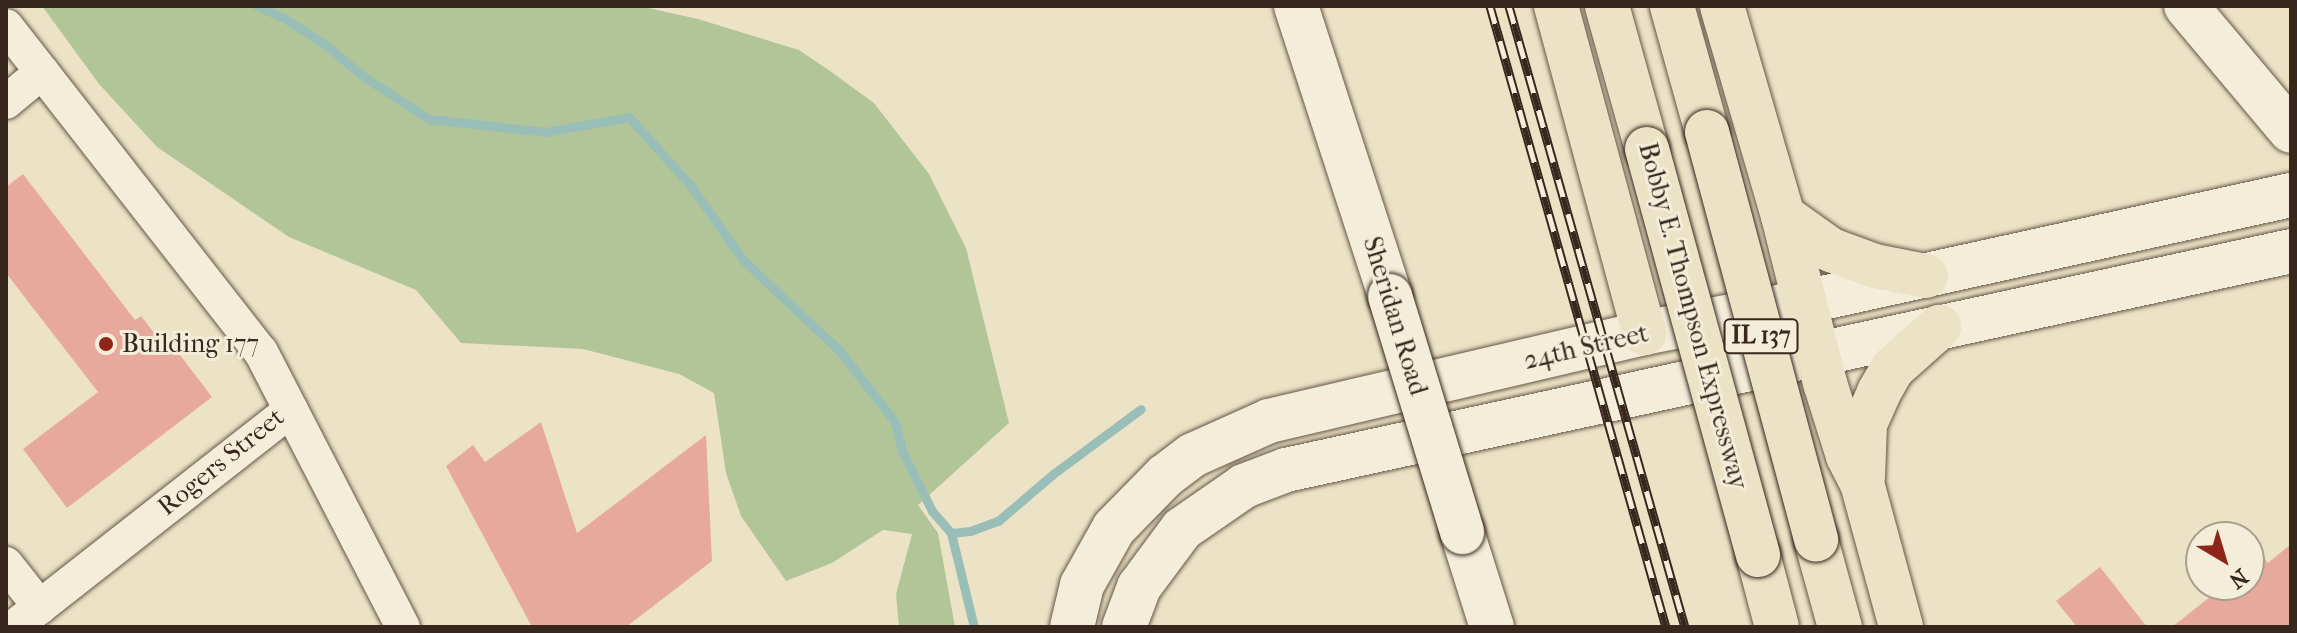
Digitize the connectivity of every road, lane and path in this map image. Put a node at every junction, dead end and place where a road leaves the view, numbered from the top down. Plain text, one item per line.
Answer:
1 (1296, 6) edge
2 (1556, 6) edge
3 (1607, 6) edge
4 (1672, 6) edge
5 (1722, 6) edge
6 (2186, 6) edge
7 (6, 26) edge
8 (42, 72) junction
9 (6, 102) edge
10 (2291, 131) edge
11 (2291, 195) edge
12 (1783, 216) junction
13 (2291, 251) edge
14 (1926, 276) junction
15 (1804, 302) junction
16 (1939, 327) junction
17 (1644, 333) junction
18 (1817, 353) junction
19 (291, 410) junction
20 (1862, 483) junction
21 (6, 564) edge
22 (27, 617) edge
23 (403, 627) edge
24 (1072, 627) edge
25 (1124, 627) edge
26 (1492, 627) edge
27 (1777, 627) edge
28 (1840, 627) edge
29 (1901, 627) edge

1 - 26 street, Sheridan Road, bridge
2 - 17 highway
3 - 27 highway, Bobby E. Thompson Expressway / IL 137, bridge
4 - 28 highway, IL 137, bridge
5 - 12 highway
6 - 10 street
7 - 8 street, Rogers Street
8 - 9 street
8 - 19 street, Rogers Street
11 - 14 street, 24th Street
12 - 14 highway
12 - 15 highway
13 - 16 street, 24th Street
14 - 15 street, 24th Street
15 - 17 street, 24th Street
15 - 18 highway
16 - 18 street, 24th Street
16 - 20 highway
17 - 24 street, 24th Street
18 - 20 highway
18 - 25 street, 24th Street
19 - 22 street, Rogers Street
19 - 23 street
20 - 29 highway
21 - 22 street

